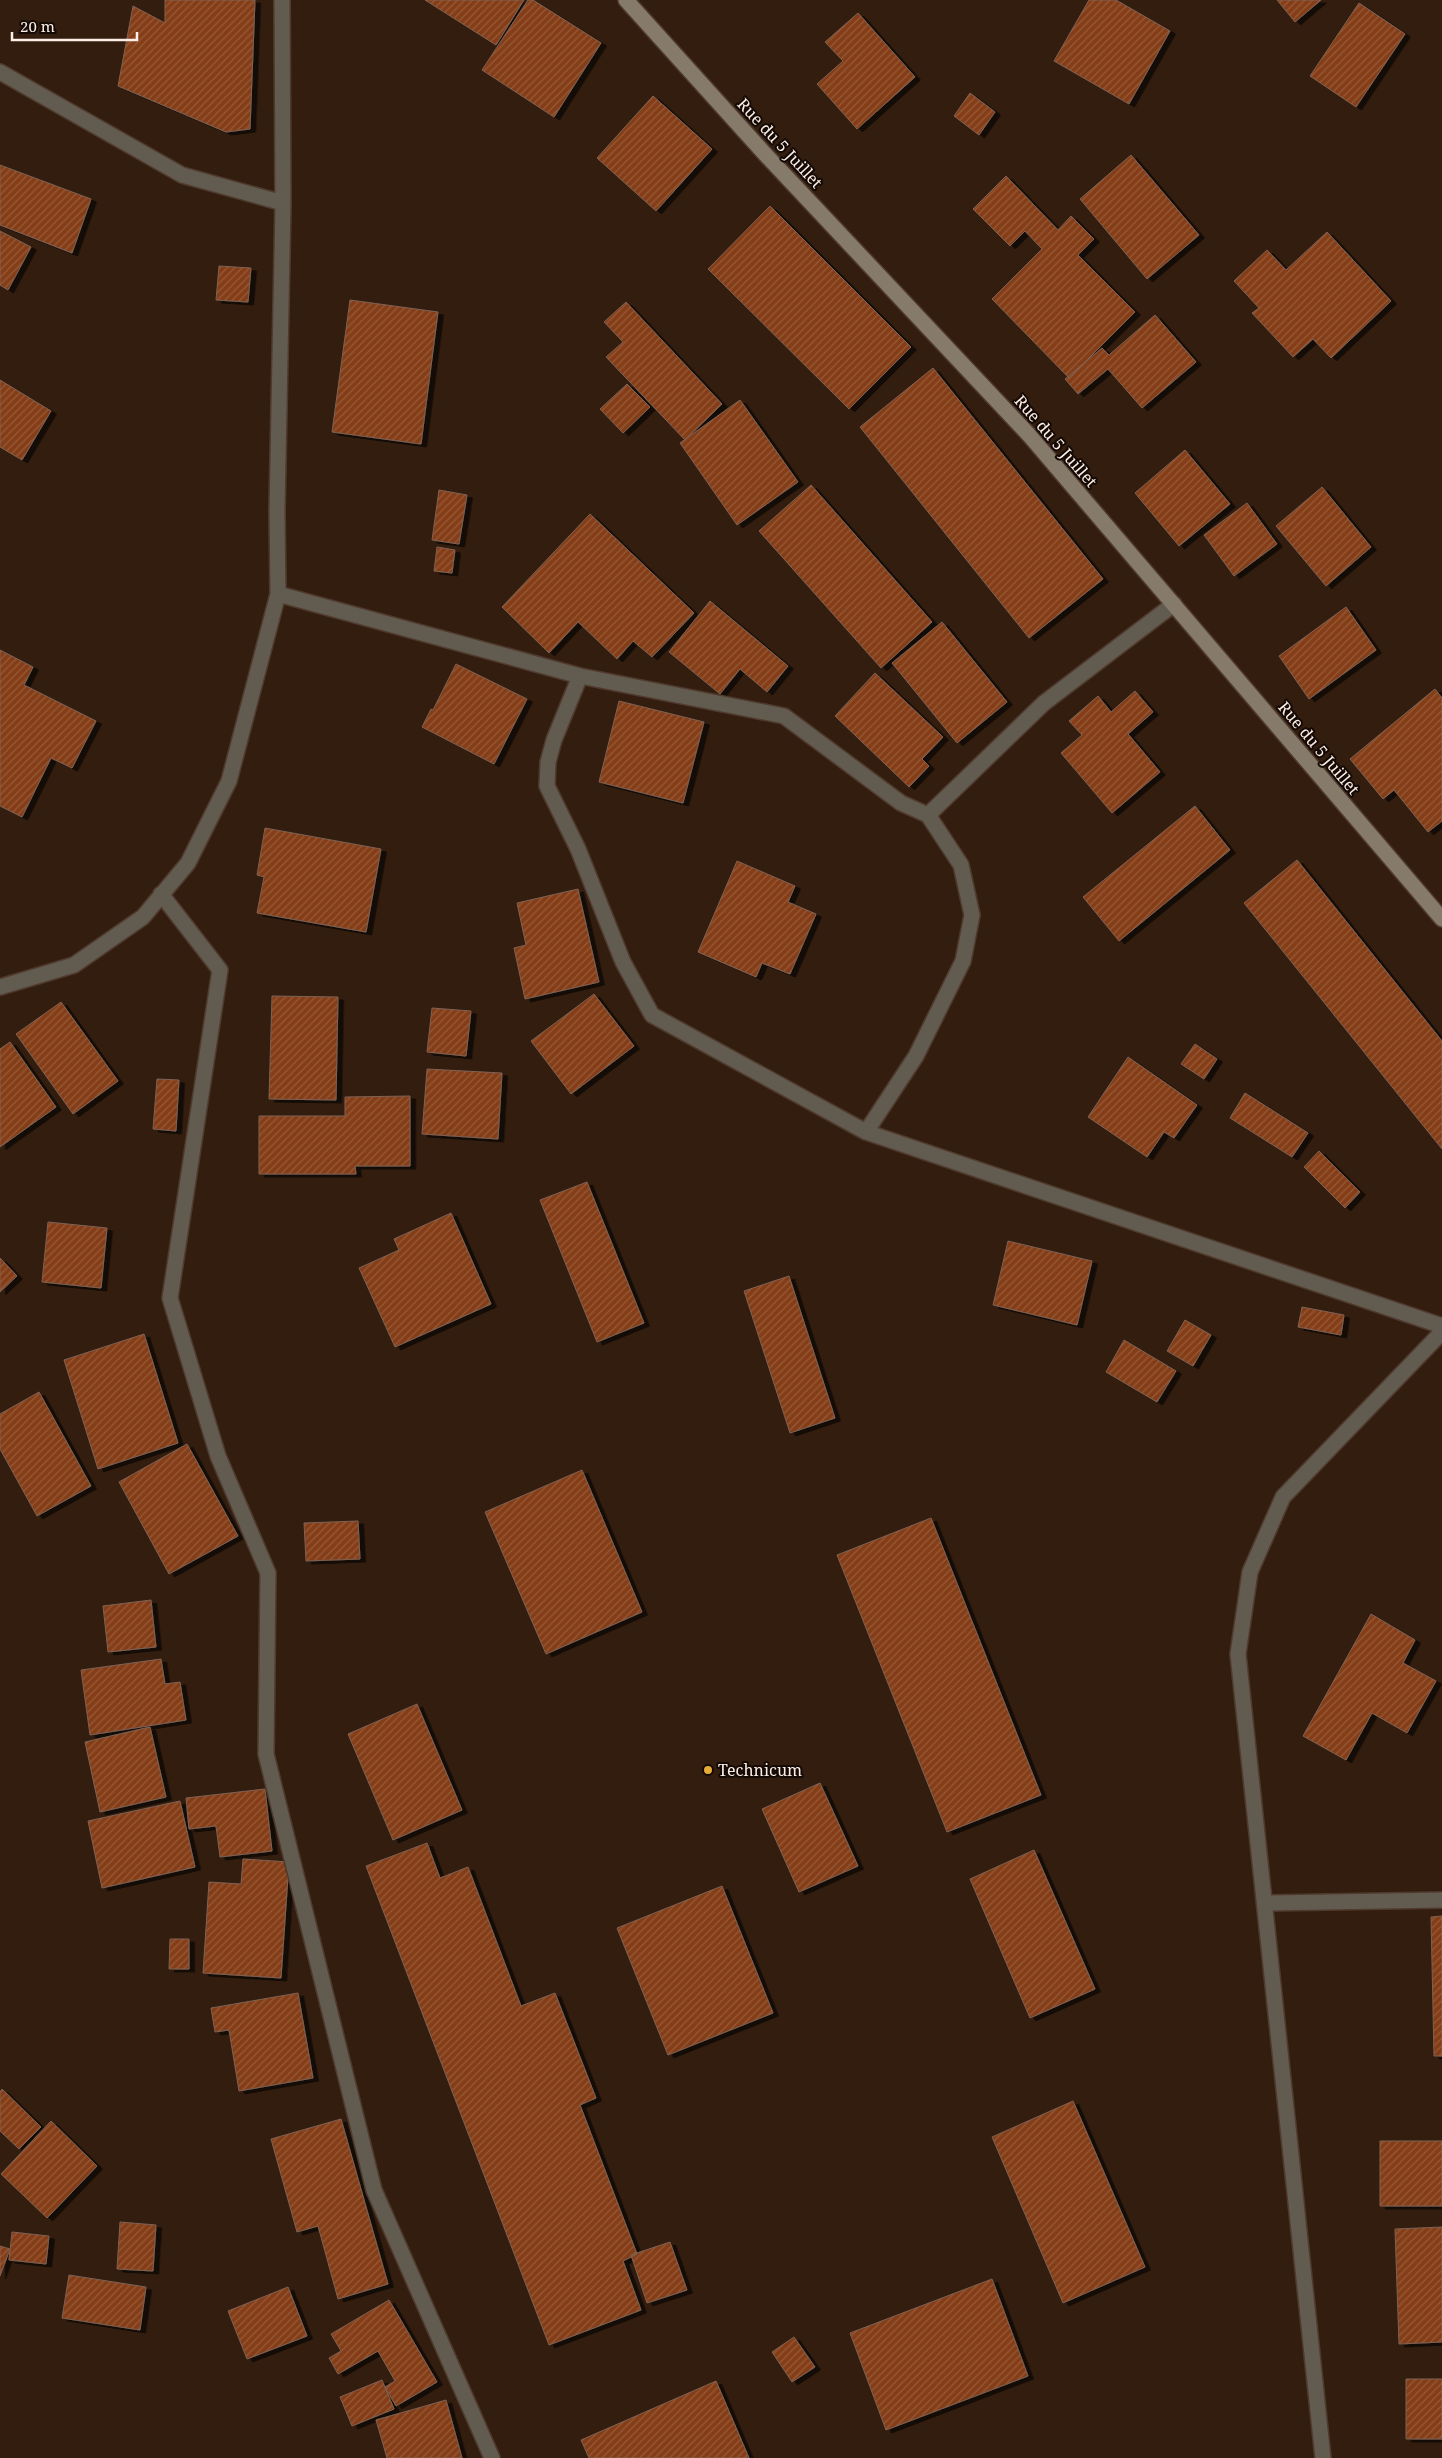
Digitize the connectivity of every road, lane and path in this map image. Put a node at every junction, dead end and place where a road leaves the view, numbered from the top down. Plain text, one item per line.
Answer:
1 (282, 0) edge
2 (626, 0) edge
3 (0, 72) edge
4 (283, 202) junction
5 (278, 594) junction
6 (1174, 604) junction
7 (580, 676) junction
8 (928, 815) junction
9 (161, 894) junction
10 (1442, 919) edge
11 (0, 987) edge
12 (866, 1132) junction
13 (1442, 1326) edge
14 (1442, 1332) edge
15 (1442, 1900) edge
16 (1266, 1903) junction
17 (492, 2458) edge
18 (1323, 2458) edge

1 - 4 street
2 - 6 street, Rue du 5 Juillet
3 - 4 street
4 - 5 street
5 - 7 street
5 - 9 street
6 - 8 street
6 - 10 street, Rue du 5 Juillet
7 - 8 street
7 - 12 street
8 - 12 street
9 - 11 street
9 - 17 street
12 - 13 street
14 - 16 street
15 - 16 street
16 - 18 street

